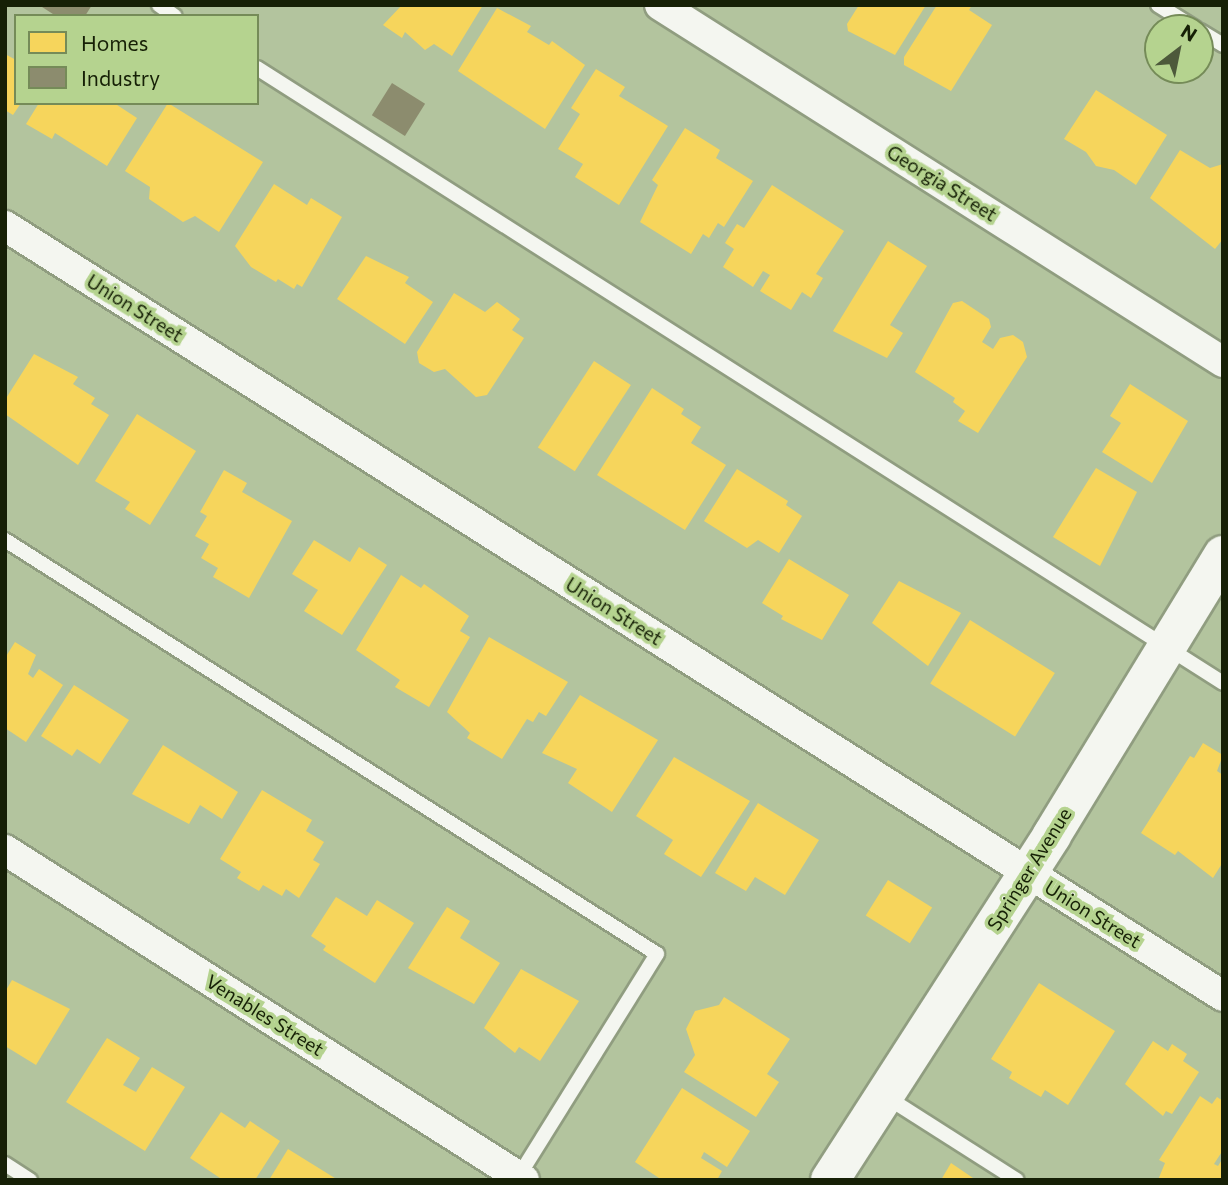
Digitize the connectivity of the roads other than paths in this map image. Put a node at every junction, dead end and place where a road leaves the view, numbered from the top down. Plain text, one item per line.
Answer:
1 (660, 5) edge
2 (259, 69) edge
3 (5, 226) edge
4 (1223, 362) edge
5 (5, 540) edge
6 (1223, 555) edge
7 (1165, 646) junction
8 (1223, 683) edge
9 (5, 850) edge
10 (1027, 872) junction
11 (1223, 996) edge
12 (884, 1095) junction
13 (5, 1164) edge
14 (520, 1179) edge
15 (30, 1180) edge
16 (830, 1180) edge
17 (1017, 1180) edge

1 - 4 street, Georgia Street
2 - 7 lane
3 - 10 street, Union Street
5 - 14 lane
6 - 7 street, Springer Avenue
7 - 8 lane
7 - 10 street, Springer Avenue
9 - 14 street, Venables Street
10 - 11 street, Union Street
10 - 12 street, Springer Avenue
12 - 16 street, Springer Avenue
12 - 17 lane
13 - 15 lane

